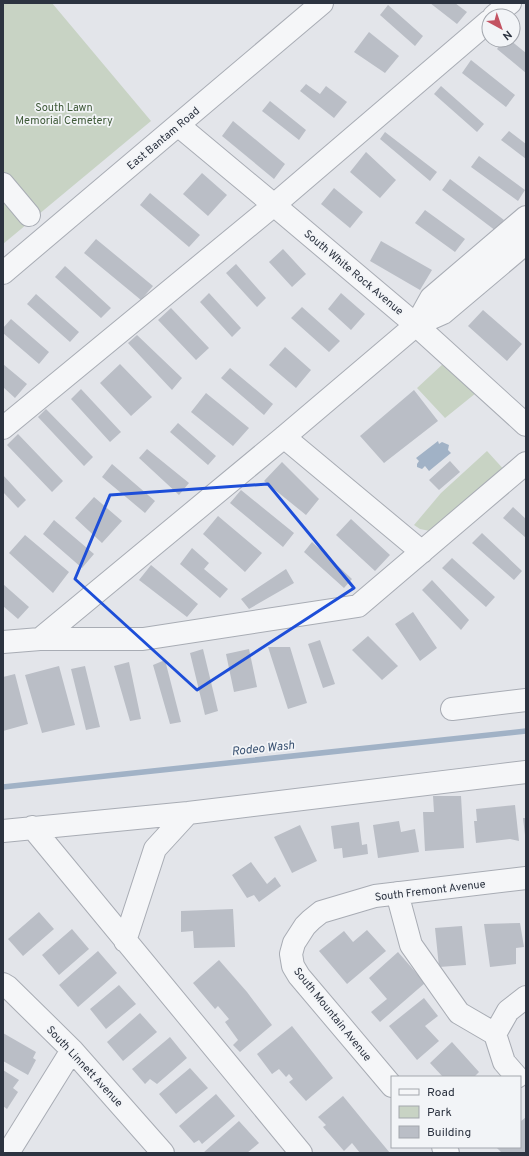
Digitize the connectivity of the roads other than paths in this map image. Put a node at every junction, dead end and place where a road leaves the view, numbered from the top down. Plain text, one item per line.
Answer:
1 (322, 3) edge
2 (481, 28) edge
3 (178, 125) junction
4 (3, 184) edge
5 (274, 204) junction
6 (29, 215) dead end
7 (526, 217) edge
8 (526, 243) edge
9 (3, 273) edge
10 (416, 325) junction
11 (526, 425) edge
12 (3, 428) edge
13 (284, 437) junction
14 (526, 463) edge
15 (422, 552) junction
16 (40, 639) junction
17 (3, 642) edge
18 (526, 700) edge
19 (452, 709) dead end
20 (526, 772) edge
21 (188, 813) junction
22 (32, 827) junction
23 (3, 831) edge
24 (526, 878) edge
25 (397, 893) junction
26 (125, 941) junction
27 (291, 943) joint
28 (3, 984) edge
29 (526, 997) edge
30 (495, 1034) junction
31 (72, 1050) junction
32 (516, 1076) edge
33 (391, 1085) edge
34 (8, 1153) edge
35 (163, 1153) edge
36 (301, 1153) edge

1 - 3 street, East Bantam Road
2 - 5 street
3 - 5 street, South White Rock Avenue
3 - 9 street, East Bantam Road
4 - 6 street
5 - 10 street, South White Rock Avenue
5 - 12 street
7 - 10 street
8 - 10 street
10 - 11 street, South White Rock Avenue
10 - 13 street
13 - 15 street
13 - 16 street
14 - 15 street
15 - 16 street
16 - 17 street
18 - 19 street
20 - 21 street
21 - 22 street
21 - 26 street
22 - 23 street
22 - 26 street
24 - 25 street, South Fremont Avenue
25 - 27 street, South Fremont Avenue
25 - 30 street
26 - 36 street
27 - 33 street, South Mountain Avenue
28 - 31 street, South Linnett Avenue
29 - 30 street
30 - 32 street
31 - 34 street
31 - 35 street, South Linnett Avenue

